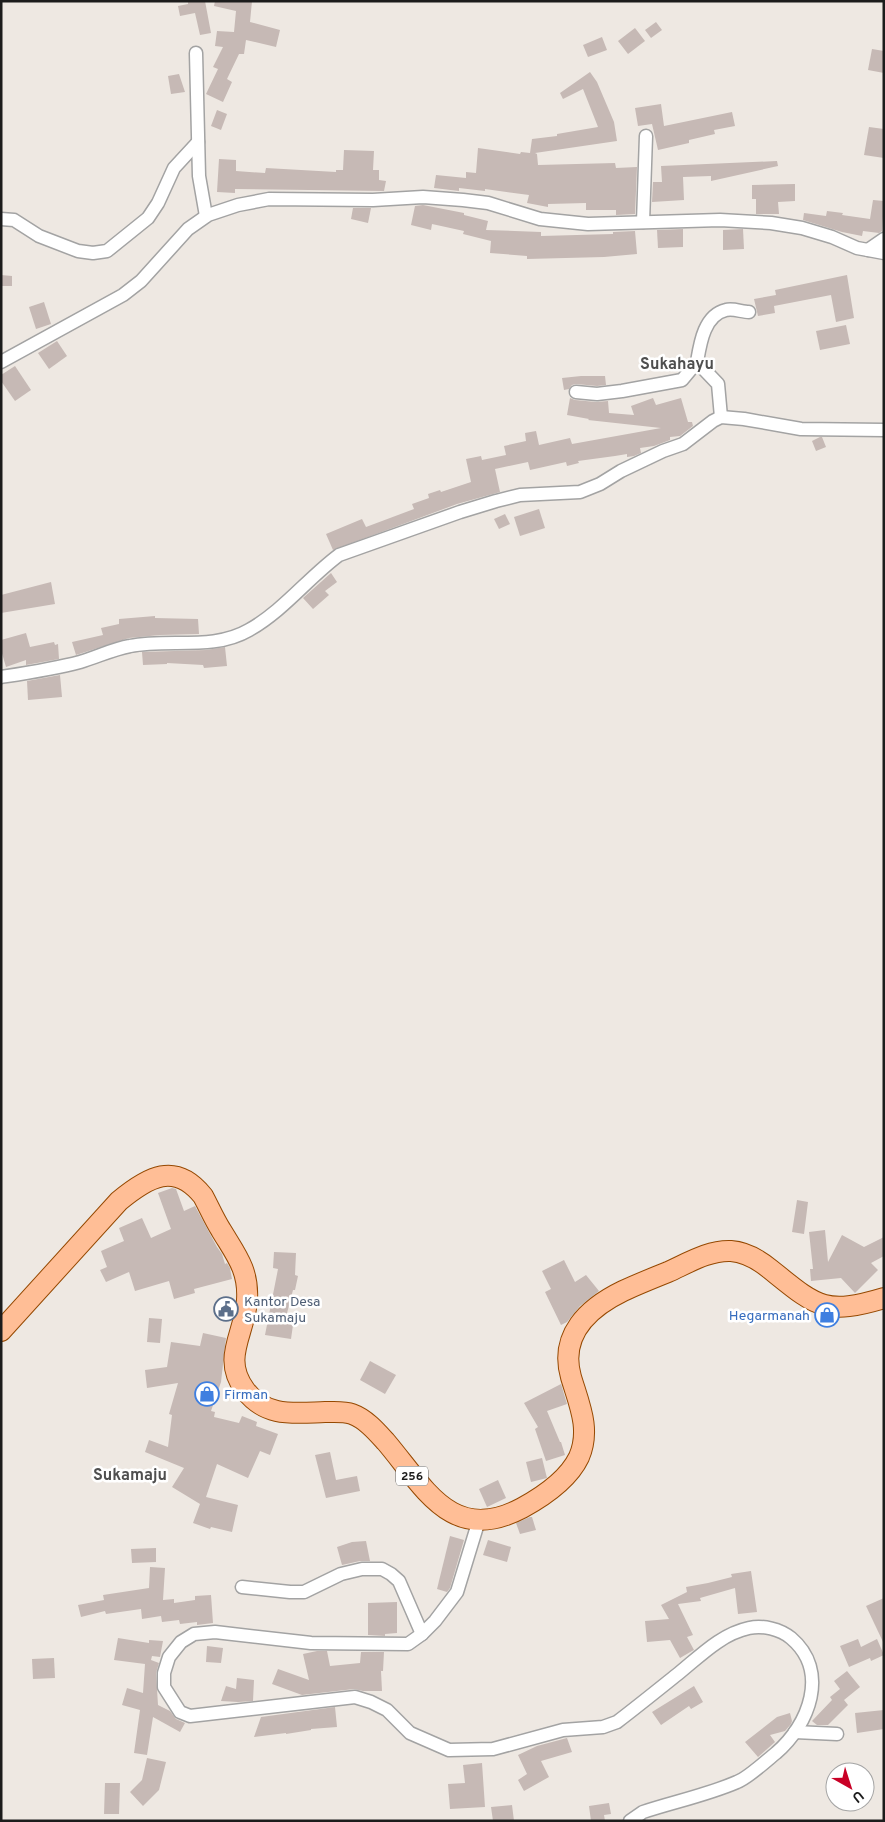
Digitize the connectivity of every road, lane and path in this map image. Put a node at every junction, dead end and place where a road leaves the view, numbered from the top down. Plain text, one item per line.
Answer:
1 (196, 53) dead end
2 (646, 136) dead end
3 (198, 142) junction
4 (206, 216) junction
5 (1, 219) edge
6 (643, 222) junction
7 (884, 240) edge
8 (868, 250) junction
9 (884, 253) edge
10 (749, 312) dead end
11 (1, 362) edge
12 (697, 362) junction
13 (576, 392) dead end
14 (721, 417) junction
15 (884, 430) edge
16 (1, 677) edge
17 (884, 1298) edge
18 (1, 1331) edge
19 (479, 1520) junction
20 (242, 1587) dead end
21 (422, 1634) junction
22 (796, 1732) junction
23 (837, 1734) dead end
24 (630, 1821) edge

1 - 3 street
2 - 6 street
3 - 4 street
3 - 5 street
4 - 6 street
4 - 11 street
6 - 8 street
7 - 8 street
8 - 9 street
10 - 12 street
12 - 13 street
12 - 14 street
14 - 15 street
14 - 16 street
17 - 19 main road, 256
18 - 19 main road, 256
19 - 21 street
20 - 21 street
21 - 22 street
22 - 23 street
22 - 24 street

